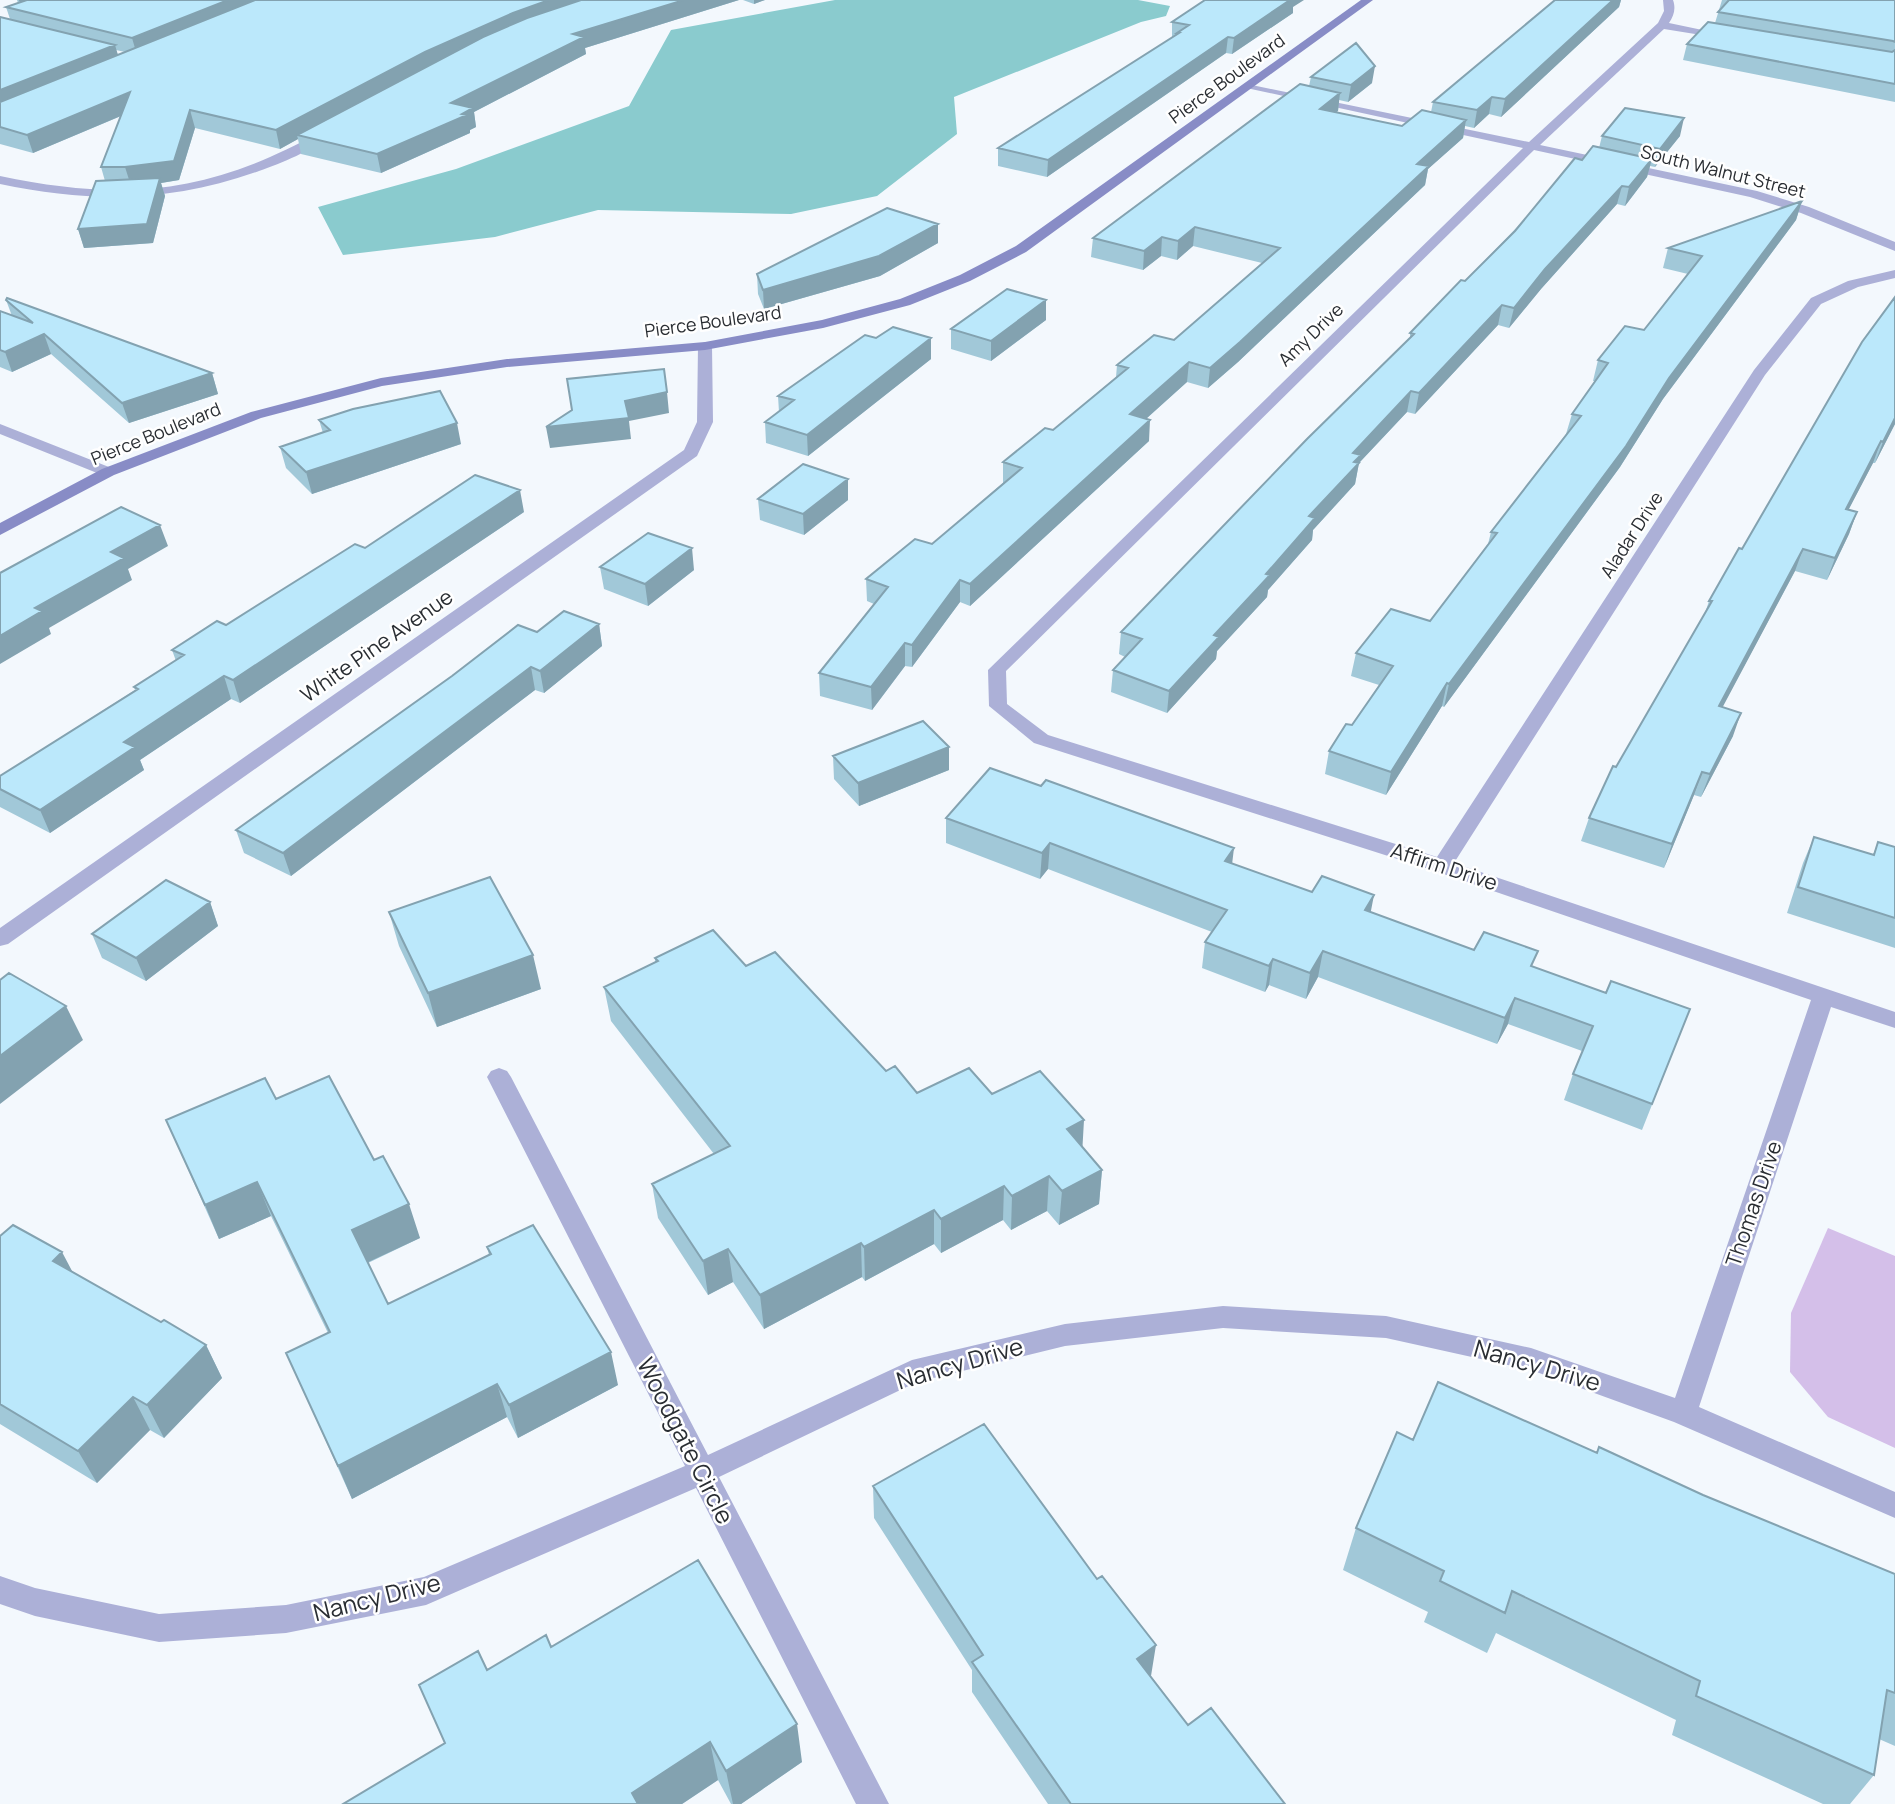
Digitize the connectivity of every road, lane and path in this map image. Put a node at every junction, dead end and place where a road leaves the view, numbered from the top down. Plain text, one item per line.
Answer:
1 (1368, 0) edge
2 (1668, 0) edge
3 (1662, 25) junction
4 (1741, 38) edge
5 (1251, 86) junction
6 (335, 128) edge
7 (1532, 146) junction
8 (0, 180) edge
9 (1895, 247) edge
10 (1895, 274) edge
11 (705, 346) junction
12 (0, 429) edge
13 (108, 472) junction
14 (0, 530) edge
15 (998, 706) joint
16 (1442, 866) junction
17 (0, 939) edge
18 (1825, 995) junction
19 (1895, 1020) edge
20 (499, 1077) dead end
21 (1683, 1413) junction
22 (701, 1472) junction
23 (1895, 1505) edge
24 (0, 1590) edge
25 (873, 1804) edge

1 - 5 street, Pierce Boulevard
2 - 3 street
3 - 4 street
3 - 7 street, Amy Drive
5 - 7 street, South Walnut Street
5 - 11 street, Pierce Boulevard
6 - 8 street
7 - 9 street, South Walnut Street
7 - 15 street, Amy Drive
10 - 16 street, Aladar Drive
11 - 13 street, Pierce Boulevard
11 - 17 street, White Pine Avenue
12 - 13 street
13 - 14 street, Pierce Boulevard
15 - 16 street, Affirm Drive
16 - 18 street, Affirm Drive
18 - 19 street, Affirm Drive
18 - 21 street, Thomas Drive
20 - 22 street, Woodgate Circle
21 - 22 street, Nancy Drive
21 - 23 street, Nancy Drive
22 - 24 street, Nancy Drive
22 - 25 street, Woodgate Circle

